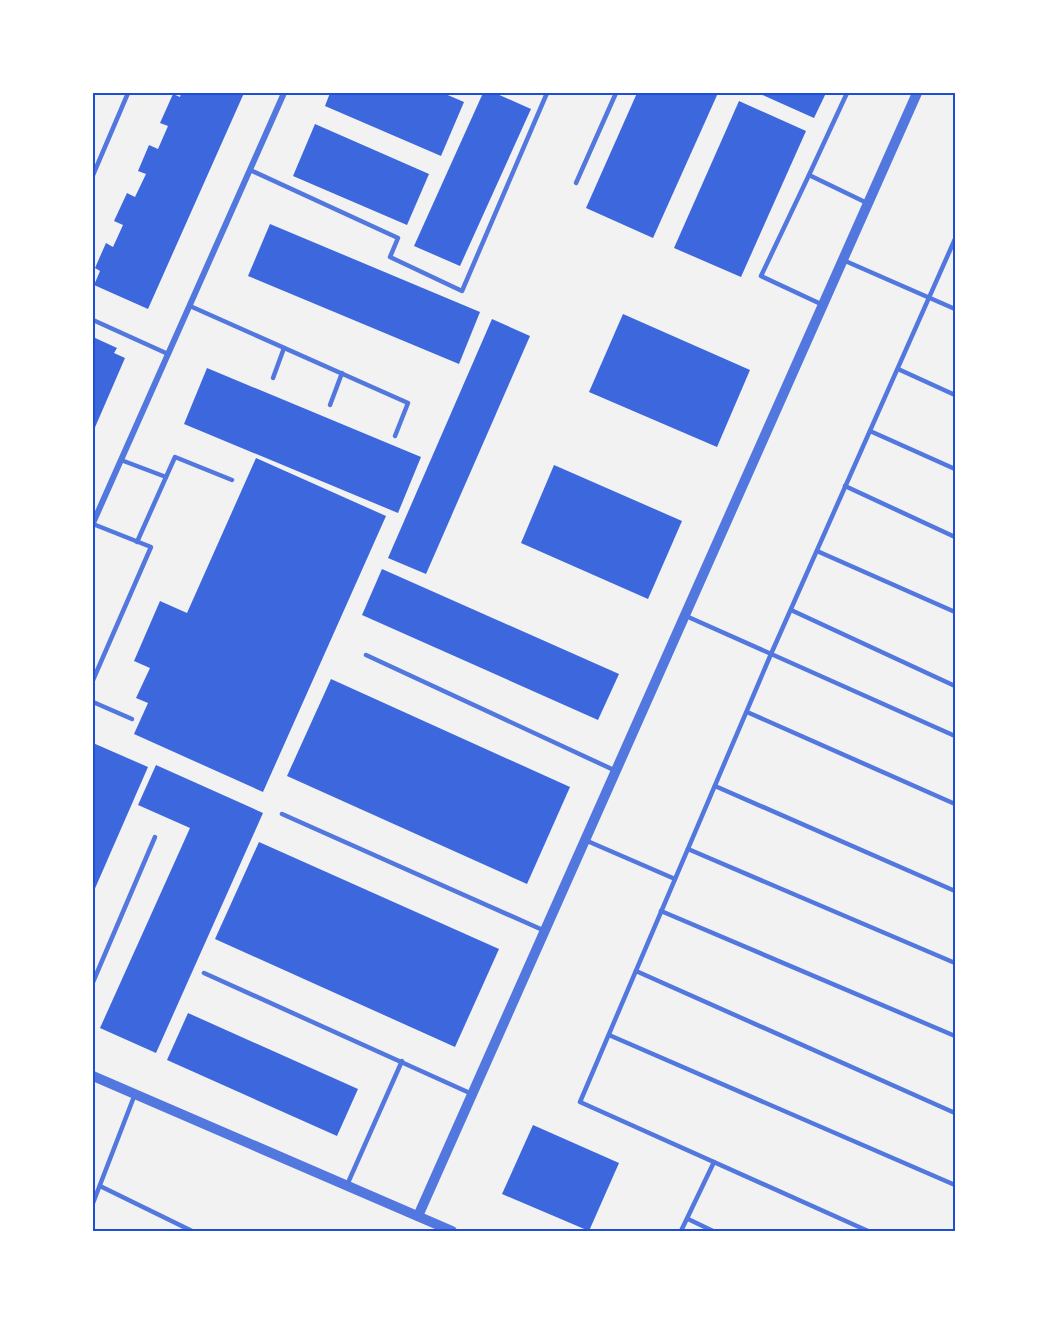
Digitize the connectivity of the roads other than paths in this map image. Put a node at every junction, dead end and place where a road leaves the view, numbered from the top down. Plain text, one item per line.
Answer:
1 (128, 93) edge
2 (284, 93) edge
3 (548, 93) edge
4 (616, 93) edge
5 (847, 93) edge
6 (917, 93) edge
7 (250, 170) junction
8 (93, 175) edge
9 (809, 175) junction
10 (576, 183) dead end
11 (868, 203) junction
12 (955, 240) edge
13 (843, 260) junction
14 (929, 298) junction
15 (823, 305) junction
16 (190, 306) junction
17 (955, 309) edge
18 (93, 321) edge
19 (284, 348) junction
20 (168, 354) junction
21 (898, 369) junction
22 (342, 373) junction
23 (273, 378) dead end
24 (955, 394) edge
25 (330, 405) dead end
26 (870, 431) junction
27 (395, 436) dead end
28 (121, 460) junction
29 (955, 469) edge
30 (166, 477) junction
31 (232, 480) dead end
32 (845, 486) junction
33 (96, 508) edge
34 (93, 524) edge
35 (955, 537) edge
36 (137, 542) junction
37 (817, 551) junction
38 (791, 610) junction
39 (955, 612) edge
40 (685, 616) junction
41 (771, 654) junction
42 (366, 656) dead end
43 (93, 680) edge
44 (955, 686) edge
45 (93, 702) edge
46 (747, 712) junction
47 (132, 719) dead end
48 (955, 735) edge
49 (616, 771) junction
50 (715, 786) junction
51 (955, 804) edge
52 (282, 814) dead end
53 (155, 837) dead end
54 (585, 840) junction
55 (688, 849) junction
56 (675, 879) junction
57 (955, 891) edge
58 (661, 911) junction
59 (544, 931) junction
60 (955, 963) edge
61 (636, 971) junction
62 (204, 973) dead end
63 (93, 982) edge
64 (609, 1035) junction
65 (955, 1036) edge
66 (402, 1061) junction
67 (93, 1076) edge
68 (135, 1094) junction
69 (472, 1094) junction
70 (955, 1113) edge
71 (714, 1162) junction
72 (347, 1185) junction
73 (955, 1185) edge
74 (100, 1186) junction
75 (93, 1203) edge
76 (418, 1216) junction
77 (688, 1220) junction
78 (192, 1231) edge
79 (452, 1231) edge
80 (681, 1231) edge
81 (712, 1231) edge
82 (868, 1231) edge

1 - 8 lane
2 - 7 street
3 - 7 lane
4 - 10 lane
5 - 9 lane
6 - 11 street
7 - 16 street
9 - 11 lane
9 - 15 lane
11 - 13 street
12 - 14 lane
13 - 14 lane
13 - 15 street
14 - 17 lane
14 - 21 lane
15 - 40 street
16 - 19 lane
16 - 20 street
18 - 20 lane
19 - 22 lane
19 - 23 lane
20 - 28 street
21 - 24 lane
21 - 26 lane
22 - 25 lane
22 - 27 lane
26 - 29 lane
26 - 32 lane
28 - 30 lane
28 - 33 street
30 - 31 lane
30 - 36 lane
32 - 35 lane
32 - 37 lane
33 - 34 street
34 - 36 lane
36 - 43 lane
37 - 38 lane
37 - 39 lane
38 - 41 lane
38 - 44 lane
40 - 41 lane
40 - 49 street
41 - 46 lane
41 - 48 lane
42 - 49 lane
45 - 47 lane
46 - 50 lane
46 - 51 lane
49 - 54 street
50 - 55 lane
50 - 57 lane
52 - 59 lane
53 - 63 lane
54 - 56 lane
54 - 59 street
55 - 56 lane
55 - 60 lane
56 - 58 lane
58 - 61 lane
58 - 65 lane
59 - 69 street
61 - 64 lane
61 - 70 lane
62 - 66 lane
64 - 71 lane
64 - 73 lane
66 - 69 lane
66 - 72 lane
67 - 68 street
68 - 72 street
68 - 74 lane
69 - 76 street
71 - 77 lane
71 - 82 lane
72 - 76 street
74 - 75 lane
74 - 78 lane
76 - 79 street
77 - 80 lane
77 - 81 lane

